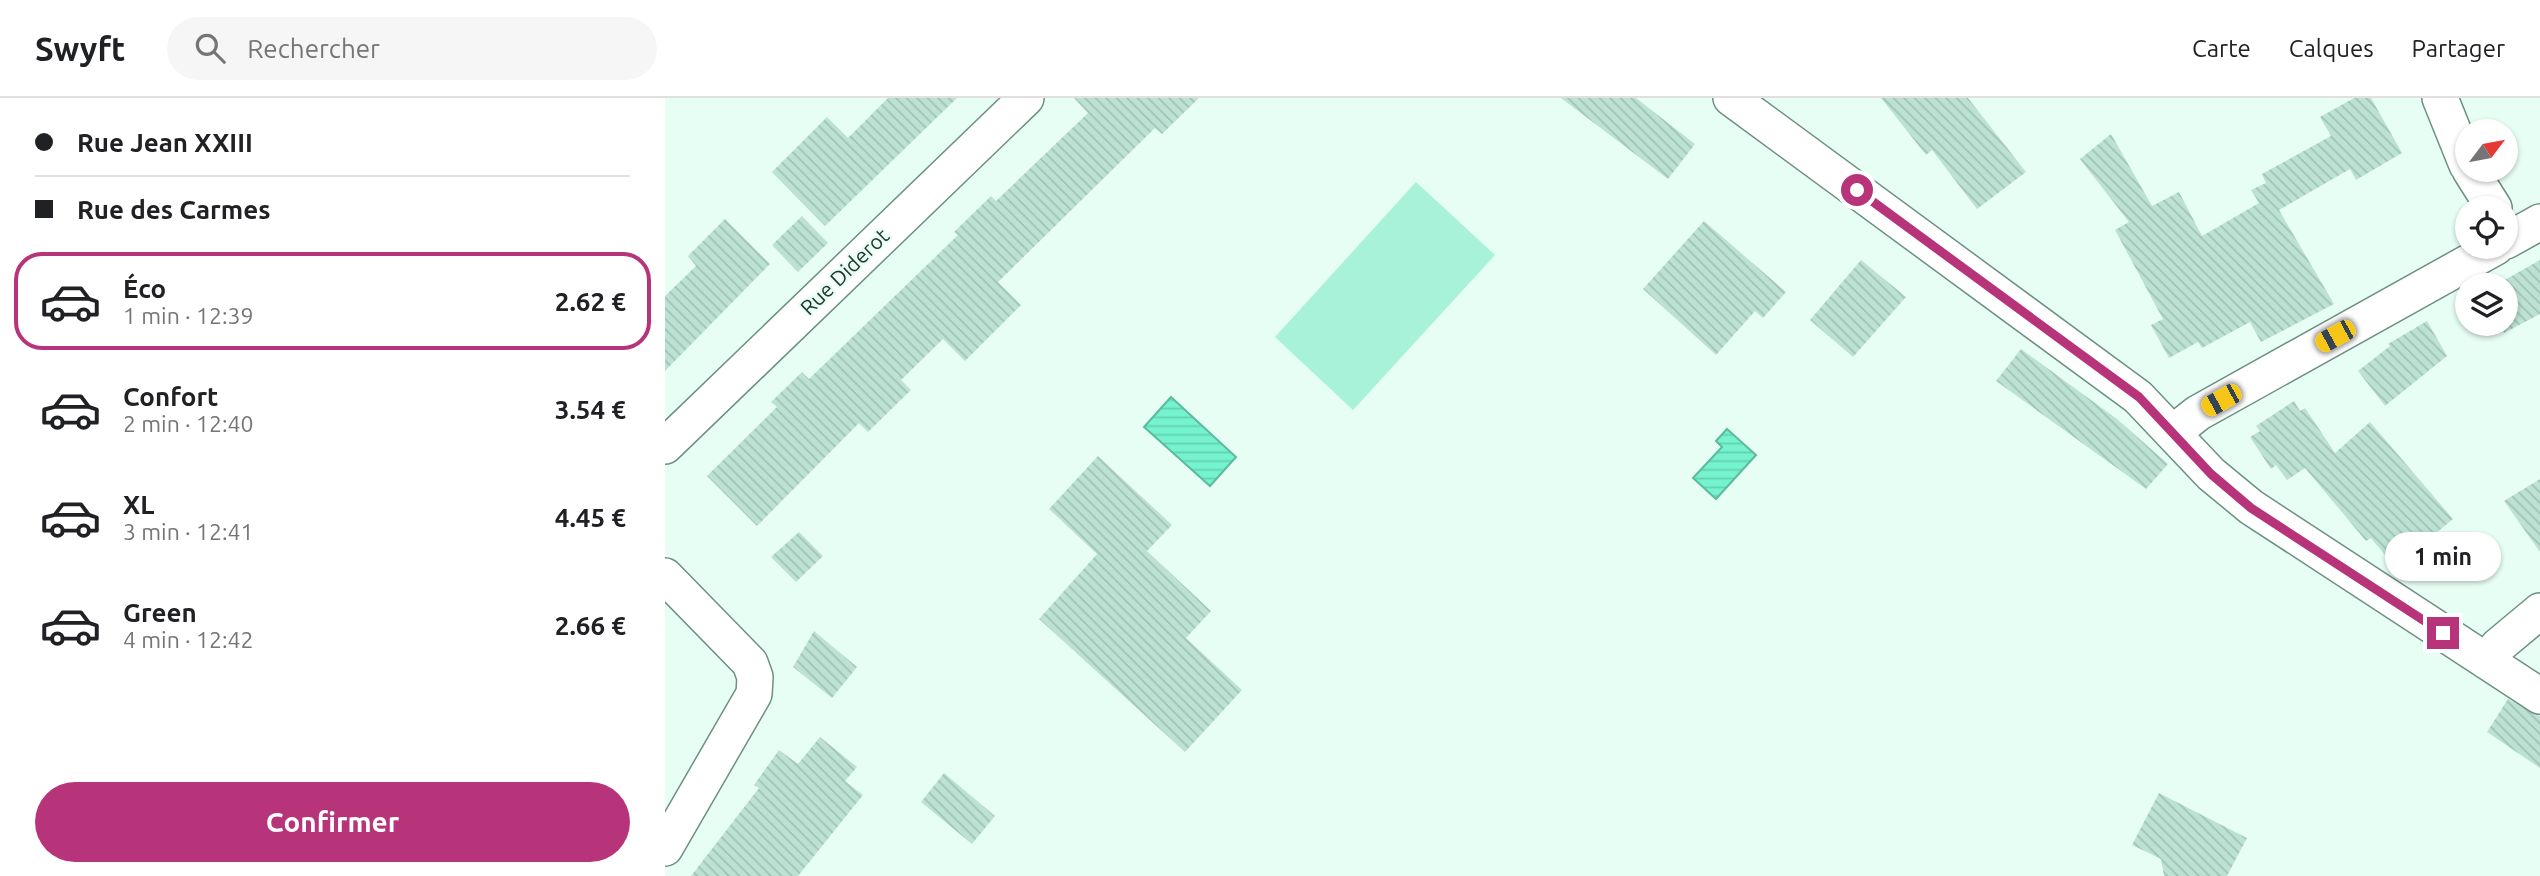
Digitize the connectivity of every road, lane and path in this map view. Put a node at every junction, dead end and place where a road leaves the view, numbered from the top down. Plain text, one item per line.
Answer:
1 (1026, 98) edge
2 (1731, 98) edge
3 (2440, 98) edge
4 (2455, 134) edge
5 (2470, 259) edge
6 (2173, 432) junction
7 (665, 446) edge
8 (665, 576) edge
9 (2540, 611) edge
10 (2486, 661) junction
11 (2540, 696) edge
12 (665, 848) edge

1 - 7 street, Rue Diderot
2 - 6 street
3 - 4 street
5 - 6 street
6 - 10 street
8 - 12 street
9 - 10 street
10 - 11 street

